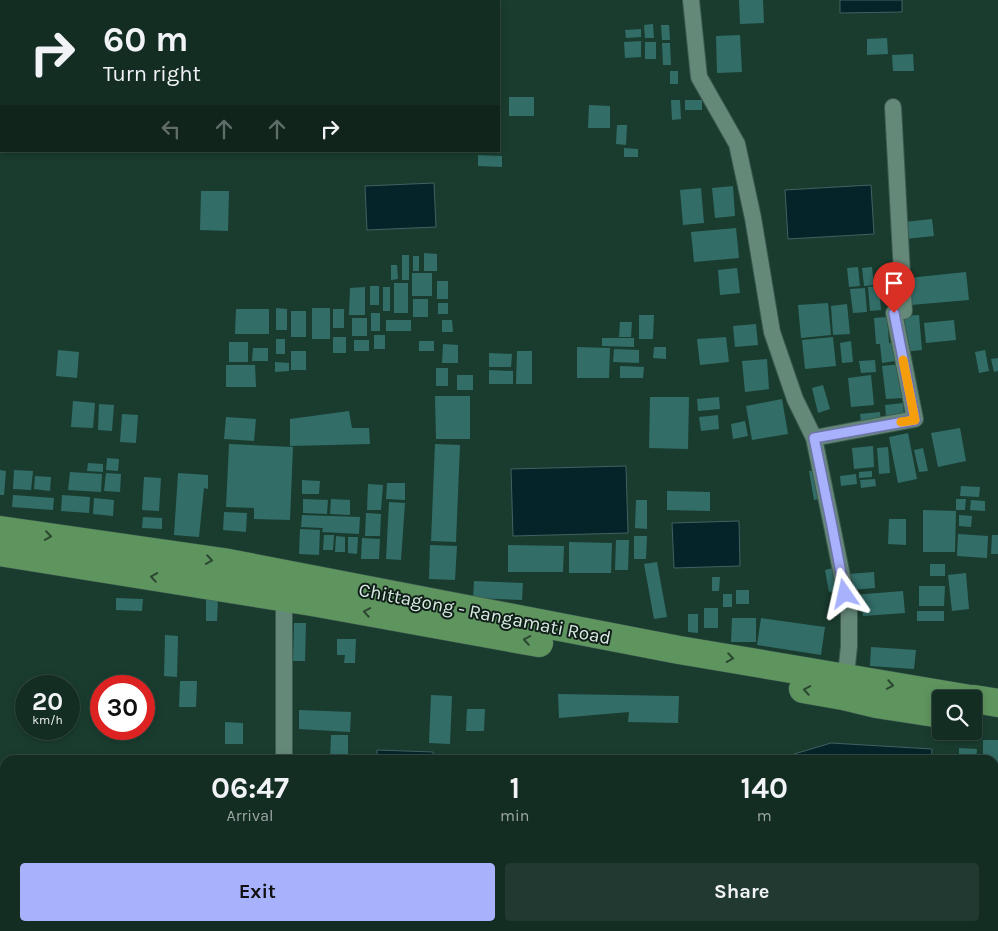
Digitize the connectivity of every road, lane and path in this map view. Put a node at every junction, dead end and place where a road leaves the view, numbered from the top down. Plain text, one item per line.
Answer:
1 (691, 0) edge
2 (893, 107) dead end
3 (814, 438) junction
4 (0, 530) edge
5 (0, 552) edge
6 (284, 598) junction
7 (845, 687) junction
8 (932, 695) edge
9 (982, 701) edge
10 (998, 704) edge
11 (932, 713) edge
12 (982, 720) edge
13 (998, 723) edge
14 (284, 755) edge

1 - 3 street
2 - 3 street
3 - 7 street
4 -> 7 highway, Chittagong - Rangamati Road
6 -> 5 highway, Chittagong - Rangamati Road
7 -> 6 highway, Chittagong - Rangamati Road
6 - 14 street
7 -> 8 highway, Chittagong - Rangamati Road
7 - 11 highway, Chittagong - Rangamati Road
9 - 10 highway
12 - 13 highway

